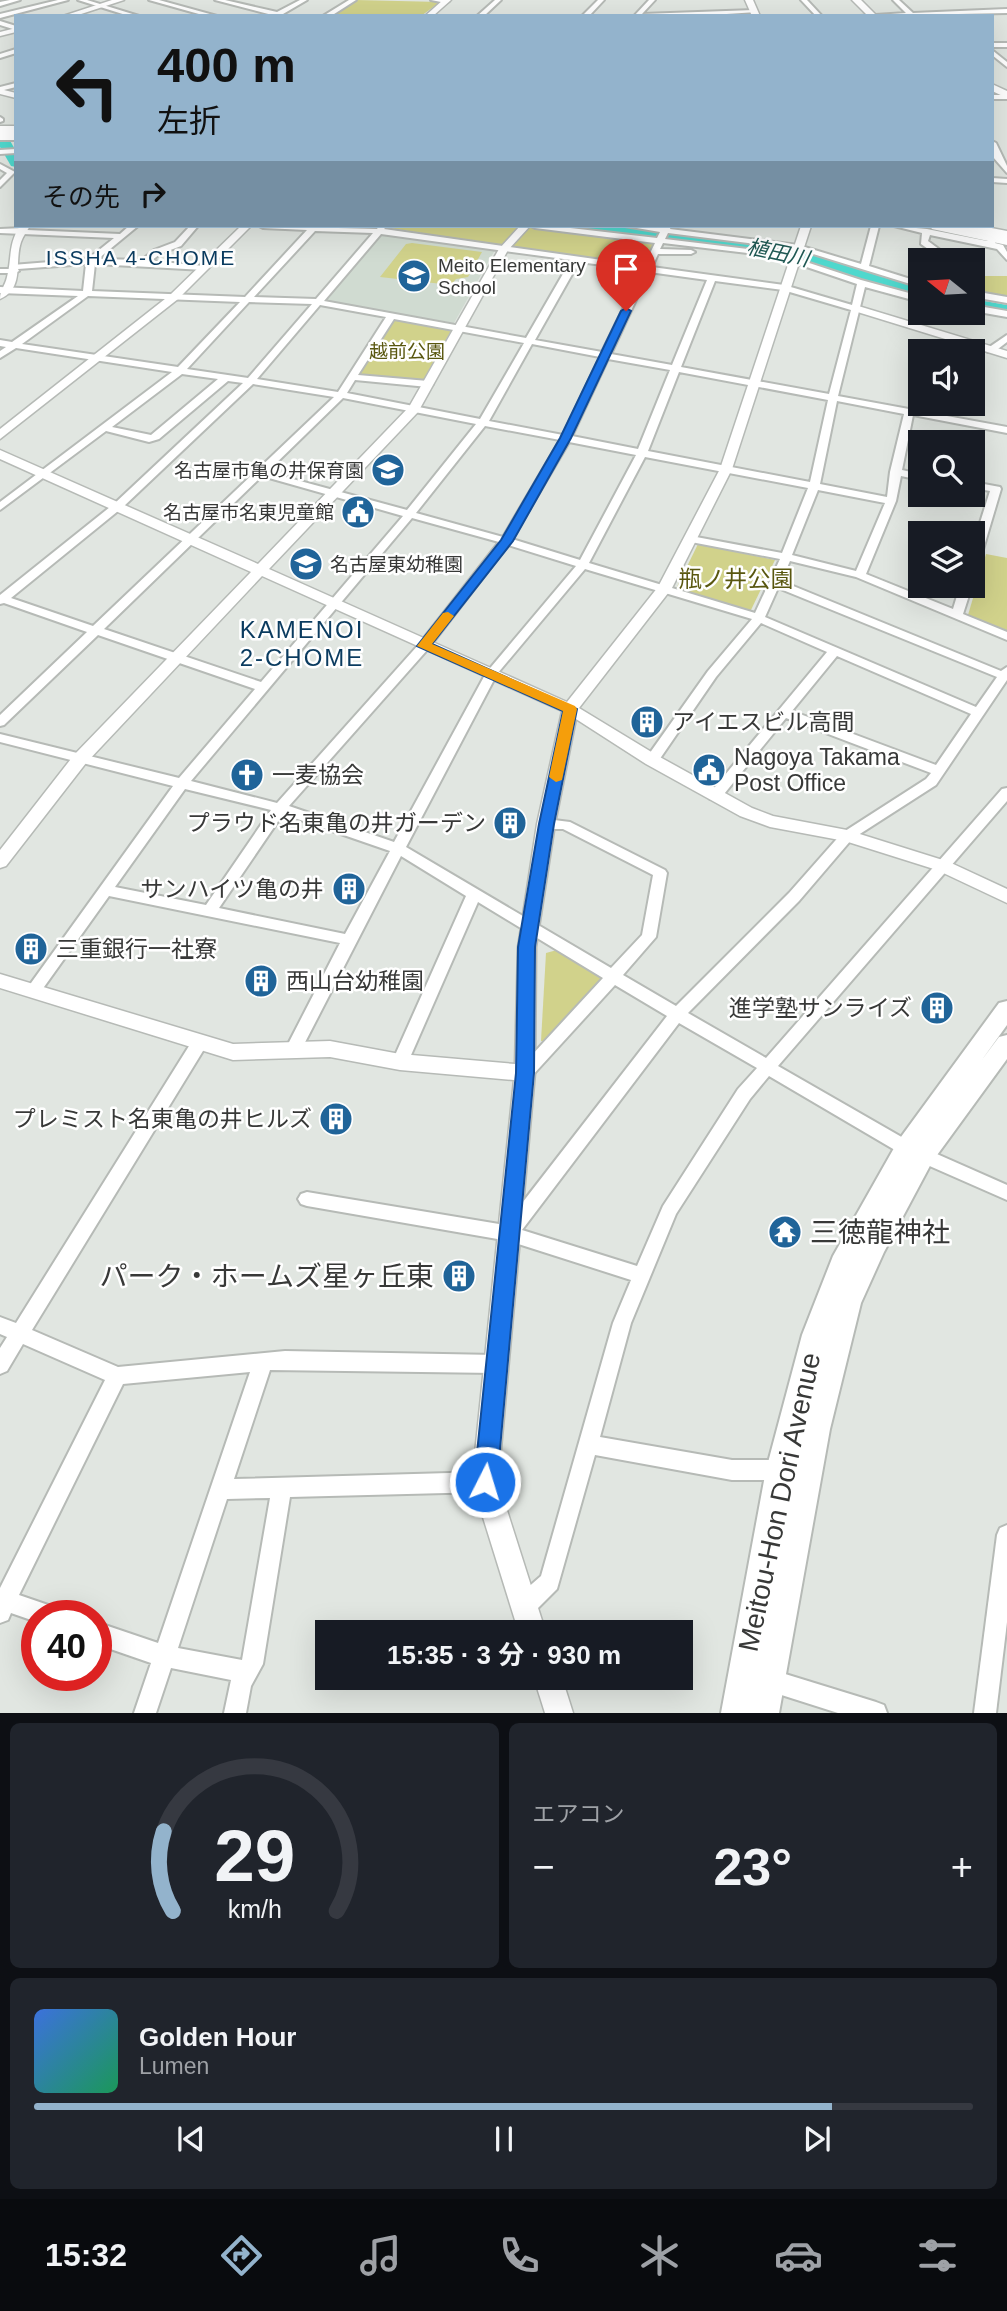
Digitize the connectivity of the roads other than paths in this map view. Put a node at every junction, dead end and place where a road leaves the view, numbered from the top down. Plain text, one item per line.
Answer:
1 (17, 0) edge
2 (65, 0) edge
3 (81, 0) edge
4 (120, 0) edge
5 (152, 0) edge
6 (218, 0) edge
7 (259, 0) edge
8 (304, 0) edge
9 (353, 0) edge
10 (434, 0) edge
11 (498, 0) edge
12 (601, 0) edge
13 (652, 0) edge
14 (702, 0) edge
15 (749, 0) edge
16 (804, 0) edge
17 (856, 0) edge
18 (896, 0) edge
19 (446, 1) edge
20 (1, 3) edge
21 (98, 6) junction
22 (243, 6) junction
23 (943, 6) dead end
24 (988, 6) dead end
25 (1007, 11) edge
26 (995, 12) junction
27 (701, 13) junction
28 (72, 14) edge
29 (128, 14) edge
30 (206, 14) edge
31 (220, 14) edge
32 (277, 14) edge
33 (283, 14) edge
34 (329, 14) edge
35 (430, 14) edge
36 (482, 14) edge
37 (587, 14) edge
38 (639, 14) edge
39 (680, 14) edge
40 (755, 14) edge
41 (817, 14) edge
42 (871, 14) edge
43 (911, 14) edge
44 (951, 14) edge
45 (0, 16) edge
46 (1007, 21) edge
47 (8, 135) edge
48 (0, 152) edge
49 (995, 156) edge
50 (1007, 158) edge
51 (0, 166) edge
52 (1007, 171) edge
53 (8, 176) edge
54 (0, 185) edge
55 (131, 228) edge
56 (192, 228) edge
57 (244, 228) edge
58 (313, 228) edge
59 (381, 228) edge
60 (523, 228) edge
61 (560, 228) edge
62 (635, 228) edge
63 (805, 228) edge
64 (874, 228) edge
65 (931, 228) edge
66 (964, 228) edge
67 (970, 228) edge
68 (23, 229) edge
69 (0, 231) edge
70 (121, 236) junction
71 (661, 236) edge
72 (998, 237) edge
73 (504, 248) junction
74 (933, 248) edge
75 (796, 254) junction
76 (1007, 258) edge
77 (576, 260) junction
78 (91, 261) junction
79 (146, 261) junction
80 (204, 268) junction
81 (15, 269) junction
82 (647, 269) junction
83 (864, 269) junction
84 (0, 271) edge
85 (712, 277) junction
86 (908, 282) edge
87 (862, 283) junction
88 (785, 288) junction
89 (2, 292) edge
90 (87, 293) junction
91 (908, 296) edge
92 (985, 296) edge
93 (174, 297) junction
94 (247, 299) junction
95 (1007, 300) edge
96 (318, 302) junction
97 (855, 309) junction
98 (985, 310) edge
99 (1007, 314) edge
100 (391, 316) junction
101 (459, 329) junction
102 (1007, 338) edge
103 (529, 341) junction
104 (0, 343) edge
105 (14, 345) junction
106 (991, 350) junction
107 (605, 354) junction
108 (0, 355) edge
109 (1007, 355) edge
110 (98, 357) junction
111 (677, 368) junction
112 (181, 370) junction
113 (352, 377) junction
114 (225, 378) junction
115 (251, 381) junction
116 (755, 382) junction
117 (428, 384) junction
118 (341, 395) junction
119 (833, 398) junction
120 (414, 409) junction
121 (908, 412) edge
122 (908, 416) edge
123 (931, 416) edge
124 (483, 422) junction
125 (104, 428) junction
126 (1007, 430) edge
127 (0, 435) edge
128 (566, 438) junction
129 (0, 453) edge
130 (642, 453) junction
131 (726, 469) junction
132 (44, 472) junction
133 (895, 472) junction
134 (261, 474) junction
135 (908, 475) edge
136 (814, 487) junction
137 (1001, 490) edge
138 (335, 493) junction
139 (891, 502) junction
140 (119, 505) junction
141 (0, 507) edge
142 (410, 514) junction
143 (985, 532) edge
144 (192, 539) junction
145 (691, 539) junction
146 (506, 541) junction
147 (786, 557) junction
148 (583, 565) junction
149 (262, 571) junction
150 (860, 575) junction
151 (774, 582) junction
152 (665, 588) junction
153 (962, 598) edge
154 (1, 599) edge
155 (334, 603) junction
156 (957, 616) junction
157 (759, 618) junction
158 (94, 631) junction
159 (1007, 636) edge
160 (424, 646) junction
161 (835, 650) junction
162 (176, 660) junction
163 (492, 673) junction
164 (1005, 674) edge
165 (262, 687) junction
166 (570, 709) junction
167 (783, 712) junction
168 (979, 713) junction
169 (0, 722) edge
170 (0, 738) edge
171 (80, 759) junction
172 (652, 760) junction
173 (939, 771) junction
174 (183, 782) junction
175 (1007, 792) edge
176 (715, 796) junction
177 (280, 808) junction
178 (546, 824) junction
179 (847, 836) junction
180 (399, 849) junction
181 (0, 862) edge
182 (943, 866) junction
183 (106, 890) junction
184 (474, 894) junction
185 (1007, 897) edge
186 (210, 910) junction
187 (529, 925) junction
188 (349, 940) junction
189 (612, 976) junction
190 (0, 981) edge
191 (34, 990) junction
192 (1007, 1009) edge
193 (677, 1014) junction
194 (200, 1042) junction
195 (1007, 1043) edge
196 (293, 1050) junction
197 (400, 1062) junction
198 (768, 1067) junction
199 (525, 1073) junction
200 (915, 1151) junction
201 (1007, 1193) edge
202 (307, 1199) dead end
203 (509, 1233) junction
204 (642, 1276) junction
205 (0, 1325) edge
206 (19, 1334) junction
207 (263, 1362) junction
208 (496, 1364) junction
209 (0, 1365) edge
210 (117, 1376) junction
211 (589, 1444) junction
212 (780, 1470) junction
213 (485, 1482) junction
214 (282, 1487) junction
215 (222, 1489) junction
216 (1007, 1535) edge
217 (2, 1604) edge
218 (524, 1605) junction
219 (21, 1609) edge
220 (529, 1620) edge
221 (112, 1638) edge
222 (163, 1656) junction
223 (247, 1672) junction
224 (769, 1680) junction
225 (552, 1690) edge
226 (145, 1713) edge
227 (235, 1713) edge
228 (559, 1713) edge
229 (736, 1713) edge
230 (764, 1713) edge
231 (876, 1713) edge
232 (985, 1713) edge

1 - 20 street
2 - 45 street
3 - 21 street
4 - 21 street
5 - 30 street
6 - 22 street
7 - 22 street
8 - 33 street
9 - 34 street
10 - 19 street
11 - 36 street
12 - 37 street
13 - 38 street
14 - 27 street
15 - 40 street
16 - 41 street
17 - 42 main road
18 - 43 street
19 - 35 street
21 - 28 street
21 - 29 street
22 - 31 street
22 - 32 street
23 - 44 street
24 - 26 street
25 - 26 street
26 - 44 street
26 - 46 street
27 - 39 street
27 - 40 street
47 - 48 street
49 - 50 street
49 - 52 street
51 - 53 street
53 - 54 street
55 - 70 street
56 - 79 street
57 - 80 street
58 - 94 street
59 - 73 street
59 - 96 street
60 - 73 street
61 - 71 street
62 - 71 street
63 - 75 street
64 - 83 street
65 - 72 highway
65 - 74 street
66 - 72 highway
67 - 72 highway
68 - 69 street
68 - 70 street
68 - 81 street
70 - 78 street
71 - 75 street
71 - 75 street
71 - 82 street
72 - 76 street
73 - 77 street
73 - 101 street
75 - 83 street
75 - 87 street
75 - 88 street
77 - 82 street
77 - 103 street
78 - 79 street
78 - 81 street
78 - 90 street
79 - 80 street
80 - 93 street
81 - 84 street
81 - 89 street
82 - 85 street
82 - 107 street
83 - 86 street
85 - 88 street
85 - 111 street
87 - 91 street
87 - 97 street
88 - 97 street
88 - 116 street
89 - 90 street
90 - 93 street
90 - 105 street
92 - 95 street
93 - 94 street
93 - 110 street
94 - 96 street
94 - 112 street
96 - 100 street
96 - 115 street
97 - 106 street
97 - 119 street
98 - 99 street
100 - 101 street
100 - 113 street
101 - 103 street
101 - 117 street
102 - 106 street
103 - 107 street
103 - 124 street
104 - 105 street
105 - 108 street
105 - 110 street
106 - 109 street
107 - 111 street
107 - 128 street
110 - 112 street
110 - 127 street
111 - 116 street
111 - 130 street
112 - 114 street
112 - 125 street
113 - 117 street
113 - 118 street
114 - 115 street
114 - 125 street
115 - 118 street
115 - 140 street
116 - 119 street
116 - 131 street
117 - 120 street
118 - 120 street
118 - 134 street
119 - 121 street
119 - 136 street
120 - 124 street
120 - 138 street
122 - 133 street
123 - 126 street
124 - 128 street
124 - 142 street
125 - 132 street
128 - 130 street
128 - 146 street
129 - 132 street
130 - 131 street
130 - 148 street
131 - 136 street
131 - 145 street
132 - 140 street
132 - 141 street
133 - 135 street
133 - 139 street
134 - 138 street
134 - 144 street
136 - 139 street
136 - 147 street
137 - 143 street
138 - 142 street
138 - 149 street
139 - 150 street
140 - 144 street
140 - 154 street
142 - 146 street
142 - 155 street
144 - 149 street
144 - 158 street
145 - 147 street
145 - 152 street
146 - 148 street
146 - 160 street
147 - 150 street
147 - 151 street
148 - 152 street
148 - 163 street
149 - 155 street
149 - 162 street
150 - 156 street
151 - 157 street
151 - 164 street
152 - 157 street
152 - 166 street
153 - 156 street
154 - 158 street
155 - 160 street
155 - 165 street
156 - 159 street
157 - 161 street
157 - 172 street
158 - 162 street
158 - 169 street
160 - 163 street
160 - 177 street
161 - 167 street
161 - 168 street
162 - 165 street
162 - 171 street
163 - 166 street
163 - 180 street
164 - 168 street
165 - 174 street
166 - 172 street
166 - 178 street
167 - 173 street
167 - 176 street
168 - 173 street
170 - 171 street
171 - 174 street
171 - 181 street
172 - 176 street
173 - 179 street
174 - 177 street
174 - 183 street
175 - 182 street
176 - 179 street
177 - 180 street
177 - 186 street
178 - 187 street
178 - 189 street
179 - 182 street
179 - 193 street
180 - 184 street
180 - 188 street
182 - 185 street
182 - 198 street
183 - 186 street
183 - 191 street
184 - 187 street
184 - 197 street
186 - 188 street
187 - 189 street
187 - 199 street
188 - 196 street
189 - 193 street
189 - 199 street
190 - 191 street
191 - 194 street
192 - 200 main road, Meitou-Hon Dori Avenue
193 - 198 street
193 - 203 street
194 - 196 street
194 - 206 street
195 - 200 main road, Meitou-Hon Dori Avenue
196 - 197 street
197 - 199 street
198 - 200 street
198 - 204 street
199 - 203 street
200 - 201 street
200 - 212 main road, Meitou-Hon Dori Avenue
200 - 224 main road, Meitou-Hon Dori Avenue
202 - 203 street
203 - 204 street
203 - 208 street
204 - 211 street
205 - 206 street
206 - 209 street
206 - 210 street
207 - 208 street
207 - 210 street
207 - 215 street
208 - 213 street
210 - 217 street
211 - 212 street
211 - 218 street
212 - 229 main road, Meitou-Hon Dori Avenue
213 - 214 street
213 - 218 street
214 - 215 street
214 - 223 street
215 - 222 street
216 - 232 street
217 - 219 street
218 - 220 street
221 - 222 street
222 - 223 street
222 - 226 street
223 - 227 street
224 - 230 main road, Meitou-Hon Dori Avenue
224 - 231 street
225 - 228 street

